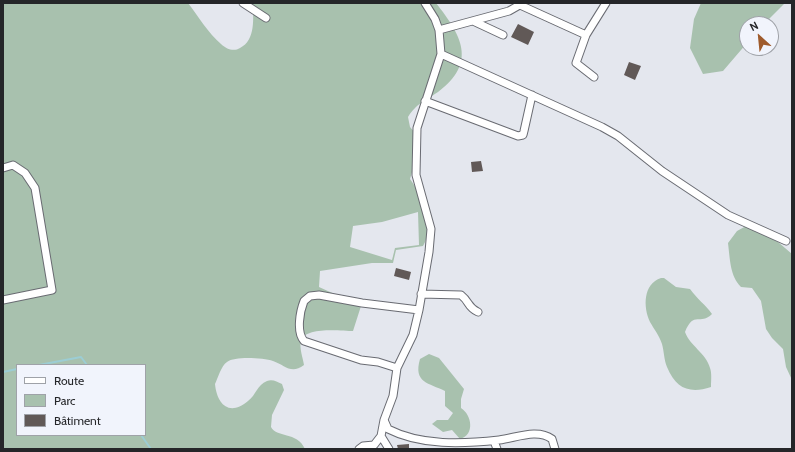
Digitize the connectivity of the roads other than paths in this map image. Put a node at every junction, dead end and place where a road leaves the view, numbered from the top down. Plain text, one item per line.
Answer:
1 (243, 3) edge
2 (425, 3) edge
3 (606, 3) edge
4 (522, 4) edge
5 (266, 18) dead end
6 (473, 21) junction
7 (439, 30) junction
8 (503, 35) dead end
9 (586, 35) junction
10 (441, 54) junction
11 (594, 77) dead end
12 (532, 95) junction
13 (425, 101) junction
14 (3, 168) edge
15 (786, 241) dead end
16 (422, 294) junction
17 (3, 300) edge
18 (419, 310) junction
19 (478, 312) dead end
20 (397, 368) junction
21 (384, 420) junction
22 (381, 436) junction
23 (494, 440) junction
24 (442, 446) edge
25 (359, 449) edge
26 (389, 449) edge
27 (497, 449) edge
28 (555, 449) edge

1 - 5 street
2 - 7 street
3 - 9 street
4 - 6 street
4 - 9 street
6 - 7 street
6 - 8 street
7 - 10 street
9 - 11 street
10 - 12 street
10 - 13 street
12 - 13 street
12 - 15 street
13 - 16 street
14 - 17 street
16 - 18 street
16 - 19 street
18 - 20 street
18 - 20 street
20 - 21 street
21 - 22 street
21 - 24 street
22 - 25 street
22 - 26 street
23 - 24 street
23 - 27 street
23 - 28 street

